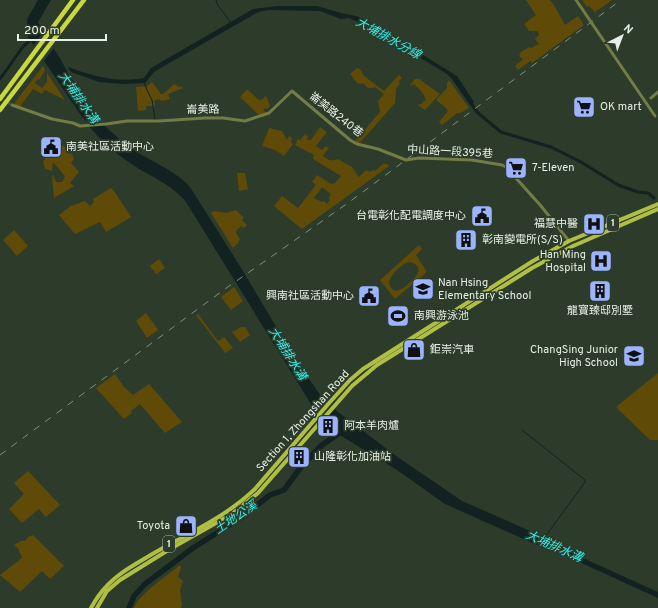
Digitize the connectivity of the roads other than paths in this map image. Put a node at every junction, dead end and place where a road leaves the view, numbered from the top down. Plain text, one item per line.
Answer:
1 (73, 0) edge
2 (84, 0) edge
3 (576, 0) edge
4 (292, 91) joint
5 (658, 92) edge
6 (651, 98) dead end
7 (0, 99) edge
8 (12, 105) tunnel mouth
9 (0, 110) edge
10 (658, 120) edge
11 (394, 155) joint
12 (658, 204) edge
13 (658, 209) edge
14 (568, 242) junction
15 (332, 404) junction
16 (257, 491) junction
17 (91, 608) edge
18 (97, 608) edge

1 - 7 highway
2 - 9 highway
3 - 10 street, bridge
4 - 8 street, 崙美路
4 - 11 street, 崙美路240巷
5 - 6 street
11 - 14 street, 中山路一段395巷
12 - 14 main road, Section 1, Zhongshan Road / 1
13 - 15 main road, Section 1, Zhongshan Road / 1
14 - 15 main road, Section 1, Zhongshan Road / 1
15 - 16 main road, Section 1, Zhongshan Road / 1
16 - 17 main road, 1
16 - 18 main road, 1

